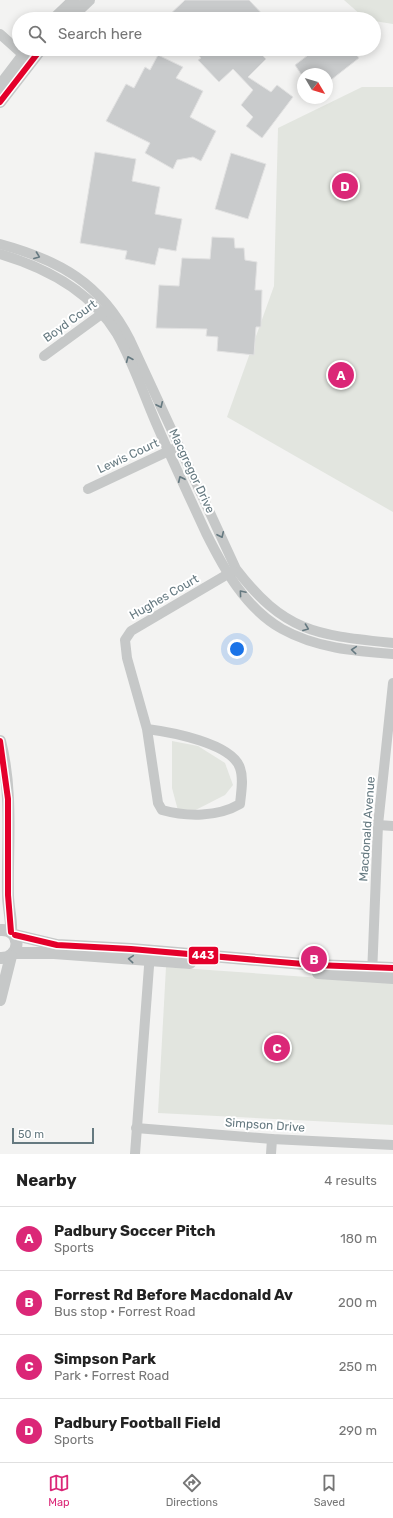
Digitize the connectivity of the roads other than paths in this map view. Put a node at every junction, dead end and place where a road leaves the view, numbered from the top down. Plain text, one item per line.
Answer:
1 (74, 0) edge
2 (89, 0) edge
3 (61, 12) edge
4 (76, 12) edge
5 (0, 34) edge
6 (12, 43) edge
7 (26, 56) edge
8 (26, 56) edge
9 (0, 86) edge
10 (0, 102) edge
11 (0, 244) edge
12 (0, 254) edge
13 (111, 308) junction
14 (102, 314) junction
15 (44, 356) dead end
16 (179, 446) junction
17 (168, 452) junction
18 (88, 489) dead end
19 (232, 571) junction
20 (393, 643) edge
21 (393, 654) edge
22 (393, 683) edge
23 (147, 729) junction
24 (0, 741) edge
25 (378, 825) junction
26 (393, 826) edge
27 (8, 932) edge
28 (8, 956) edge
29 (150, 956) junction
30 (393, 968) edge
31 (373, 972) junction
32 (393, 978) edge
33 (0, 1000) edge
34 (136, 1128) junction
35 (272, 1139) junction
36 (393, 1145) edge
37 (134, 1154) edge
38 (271, 1154) edge

1 - 3 street
2 - 4 street
5 - 6 street
7 - 9 street
8 - 10 street
11 -> 13 street, Macgregor Drive
12 - 14 street, Macgregor Drive
13 - 14 street, Boyd Court
13 -> 16 street, Macgregor Drive
14 - 15 street, Boyd Court
17 -> 14 street, Macgregor Drive
16 - 17 street, Lewis Court
16 -> 19 street, Macgregor Drive
17 - 18 street, Lewis Court
19 -> 17 street, Macgregor Drive
19 -> 20 street, Macgregor Drive
21 -> 19 street, Macgregor Drive
19 - 23 street, Hughes Court
22 - 25 street, Macdonald Avenue
23 - 23 street, Hughes Court
24 - 27 street
25 - 26 street
25 - 31 street, Macdonald Avenue
27 - 28 street
27 - 29 street
29 -> 28 street
28 - 33 street
29 - 31 street
29 - 34 street
30 - 31 street
31 - 32 street
34 - 35 street, Simpson Drive
34 - 37 street
35 - 36 street, Simpson Drive
35 - 38 street

